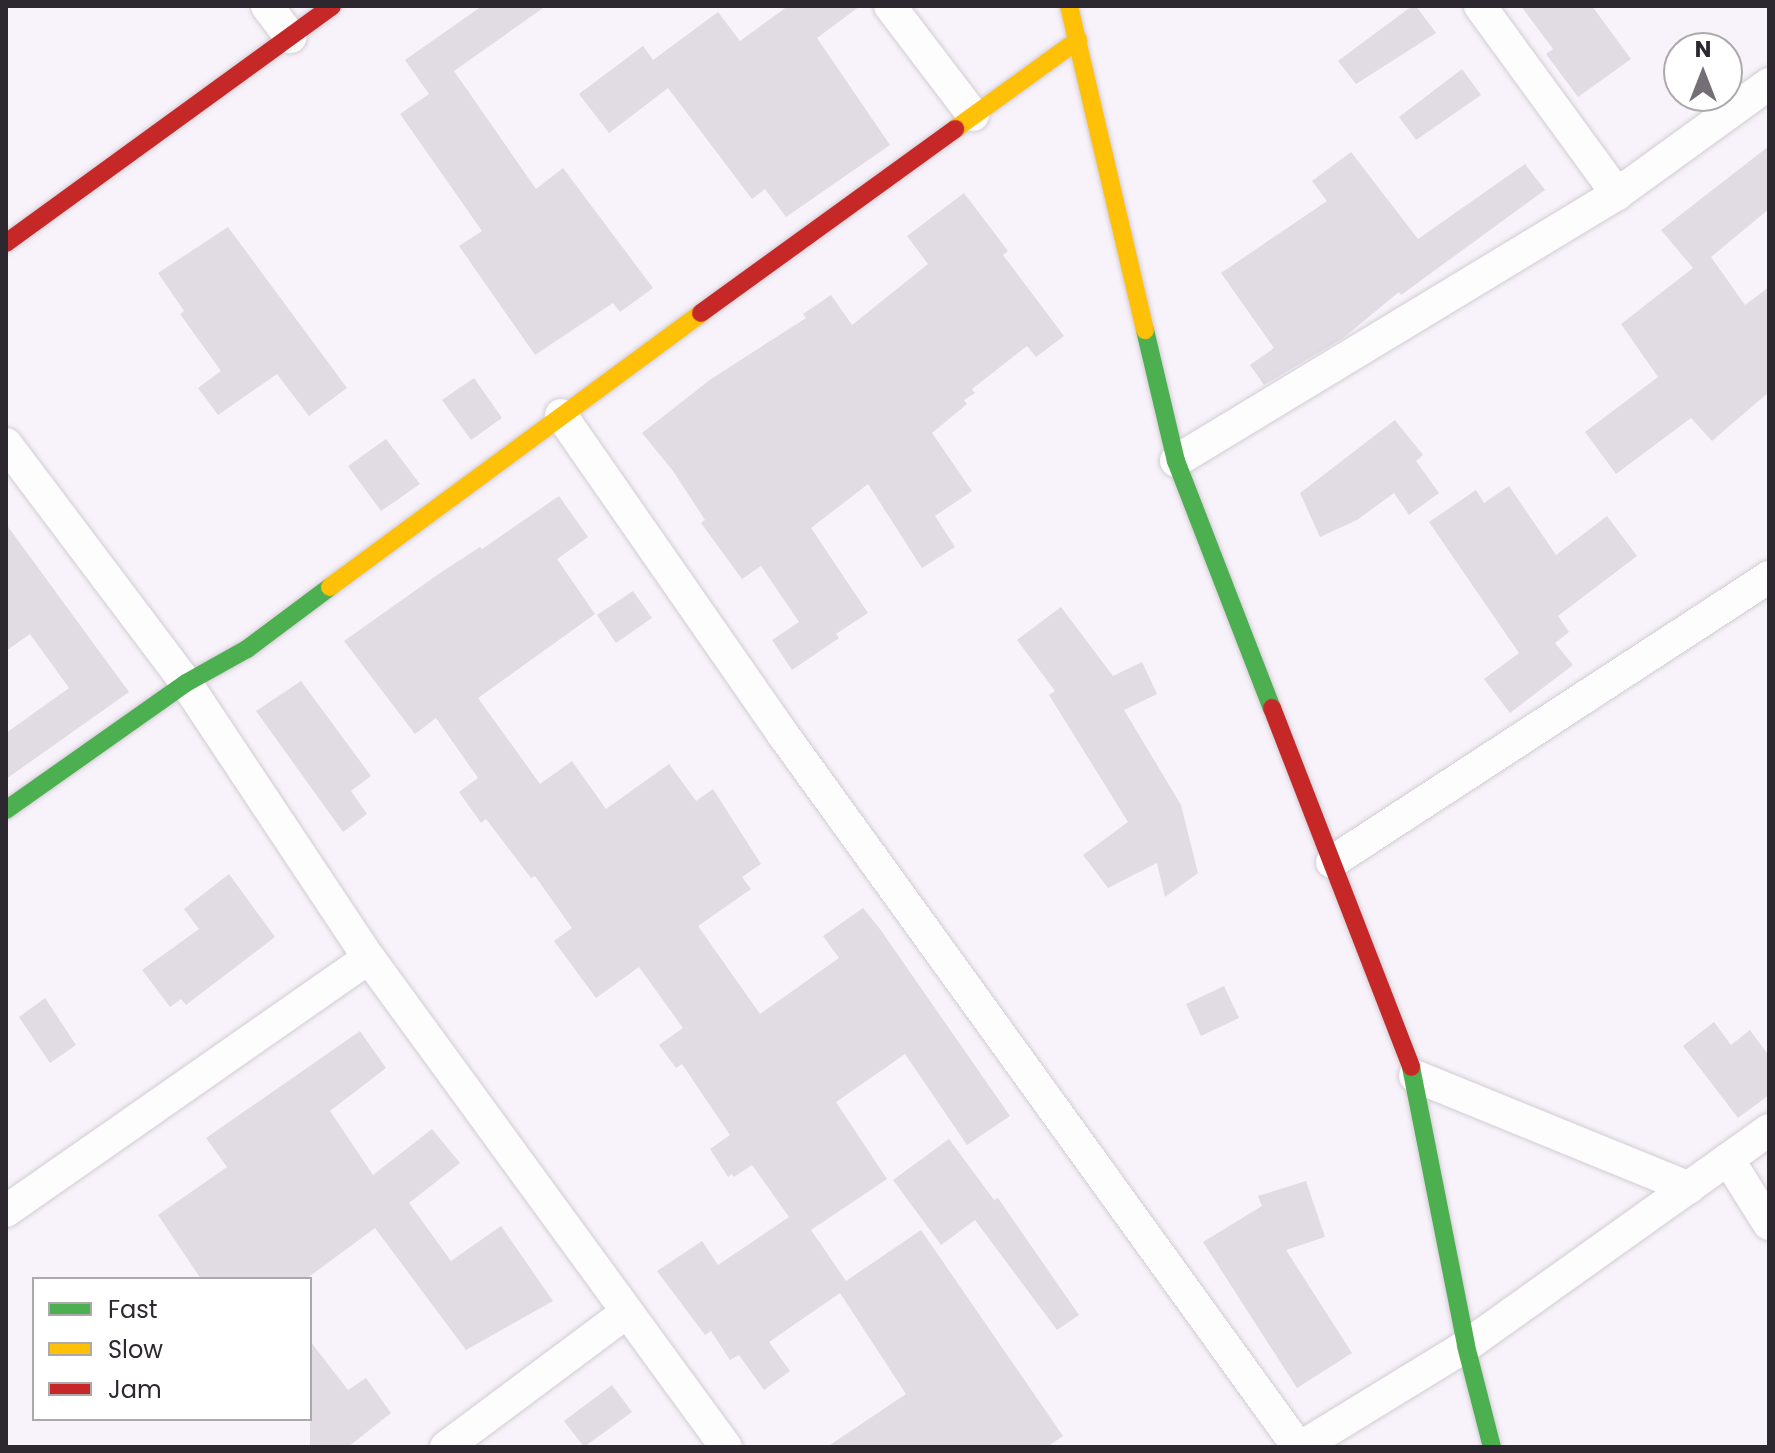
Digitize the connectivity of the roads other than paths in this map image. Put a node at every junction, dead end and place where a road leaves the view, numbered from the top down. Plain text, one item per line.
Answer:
1 (267, 6) edge
2 (332, 6) edge
3 (890, 6) edge
4 (1069, 6) edge
5 (1480, 6) edge
6 (290, 37) junction
7 (1078, 40) junction
8 (1769, 84) edge
9 (973, 115) junction
10 (1617, 194) junction
11 (6, 243) edge
12 (561, 415) junction
13 (6, 444) edge
14 (1176, 461) junction
15 (1769, 577) edge
16 (186, 683) junction
17 (6, 810) edge
18 (1332, 862) junction
19 (369, 958) junction
20 (1415, 1076) junction
21 (1769, 1130) edge
22 (1728, 1159) junction
23 (1689, 1188) junction
24 (6, 1211) edge
25 (1769, 1224) edge
26 (627, 1312) junction
27 (1466, 1346) junction
28 (446, 1447) edge
29 (726, 1447) edge
30 (1299, 1447) edge
31 (1492, 1447) edge

1 - 6 street
2 - 6 street
3 - 9 street
4 - 7 street
5 - 10 street
6 - 11 street
7 - 9 street
7 - 14 street
8 - 10 street
9 - 12 street
10 - 14 street
12 - 16 street
12 - 30 street
13 - 16 street
14 - 18 street
15 - 18 street
16 - 17 street
16 - 19 street
18 - 20 street
19 - 24 street
19 - 26 street
20 - 23 street
20 - 27 street
21 - 22 street
22 - 23 street
22 - 25 street
23 - 27 street
26 - 28 street
26 - 29 street
27 - 30 street
27 - 31 street

